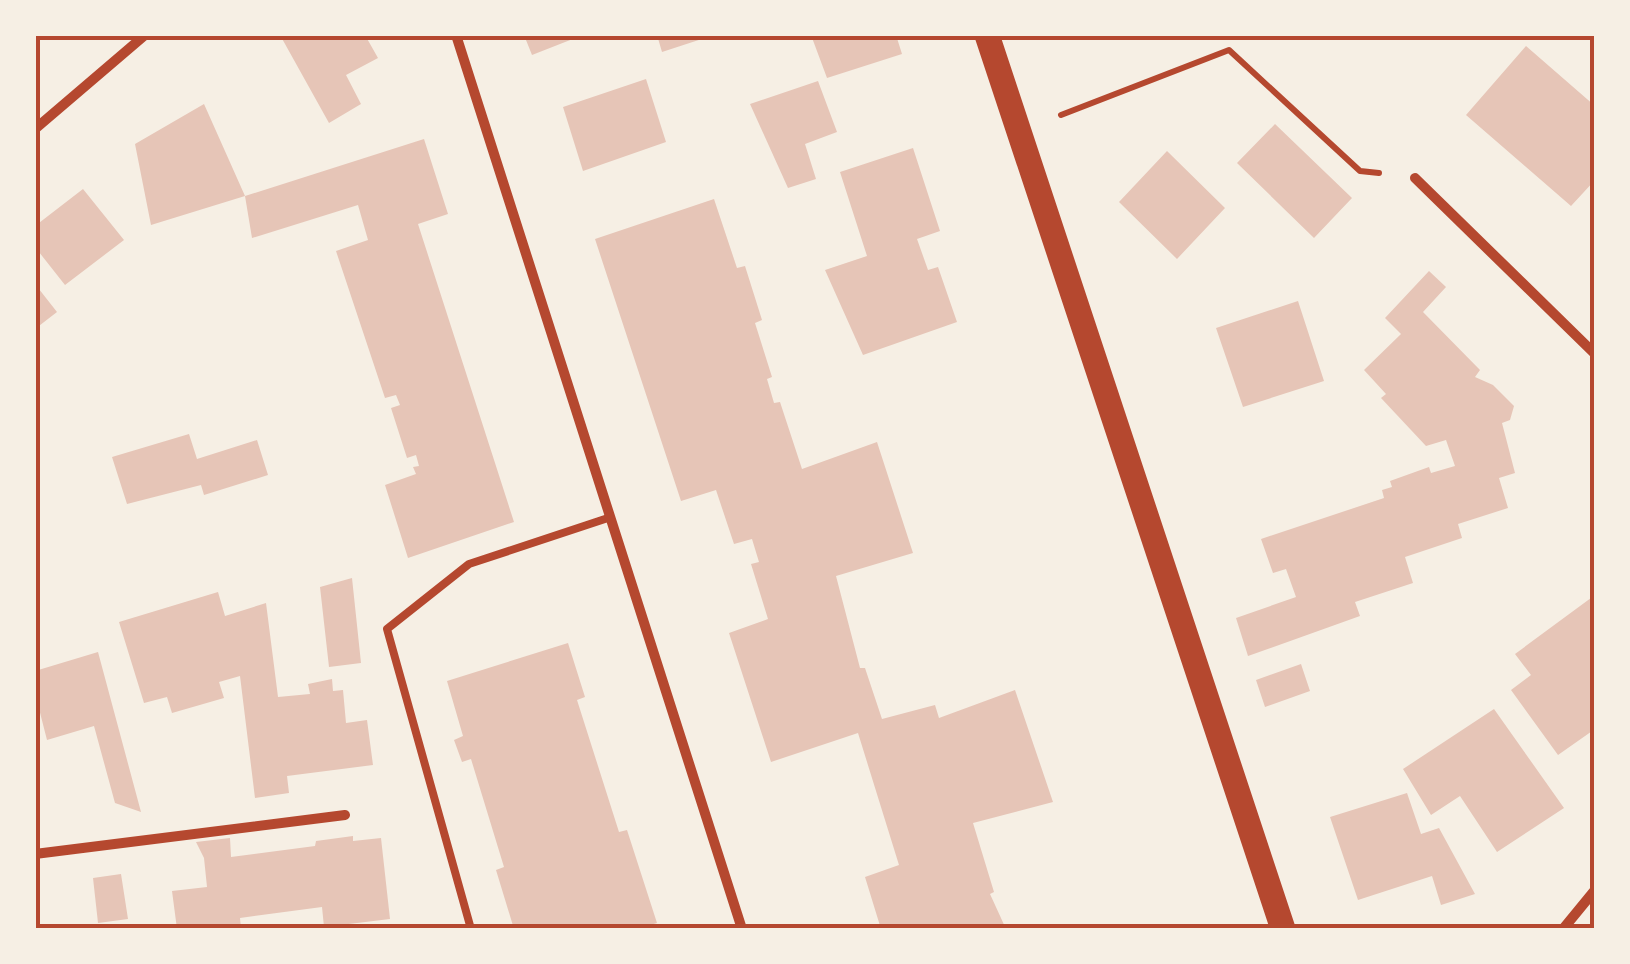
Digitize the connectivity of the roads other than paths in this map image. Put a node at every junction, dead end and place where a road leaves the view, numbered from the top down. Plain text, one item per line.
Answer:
1 (145, 35) edge
2 (456, 35) edge
3 (986, 35) edge
4 (35, 128) edge
5 (1415, 178) road end
6 (1595, 354) edge
7 (608, 518) junction
8 (345, 815) dead end
9 (35, 854) edge
10 (1595, 890) edge
11 (471, 929) edge
12 (742, 929) edge
13 (1282, 929) edge
14 (1563, 929) edge

1 - 4 street
2 - 7 street
3 - 13 main road
5 - 6 street
7 - 11 lane
7 - 12 street
8 - 9 street
10 - 14 street

